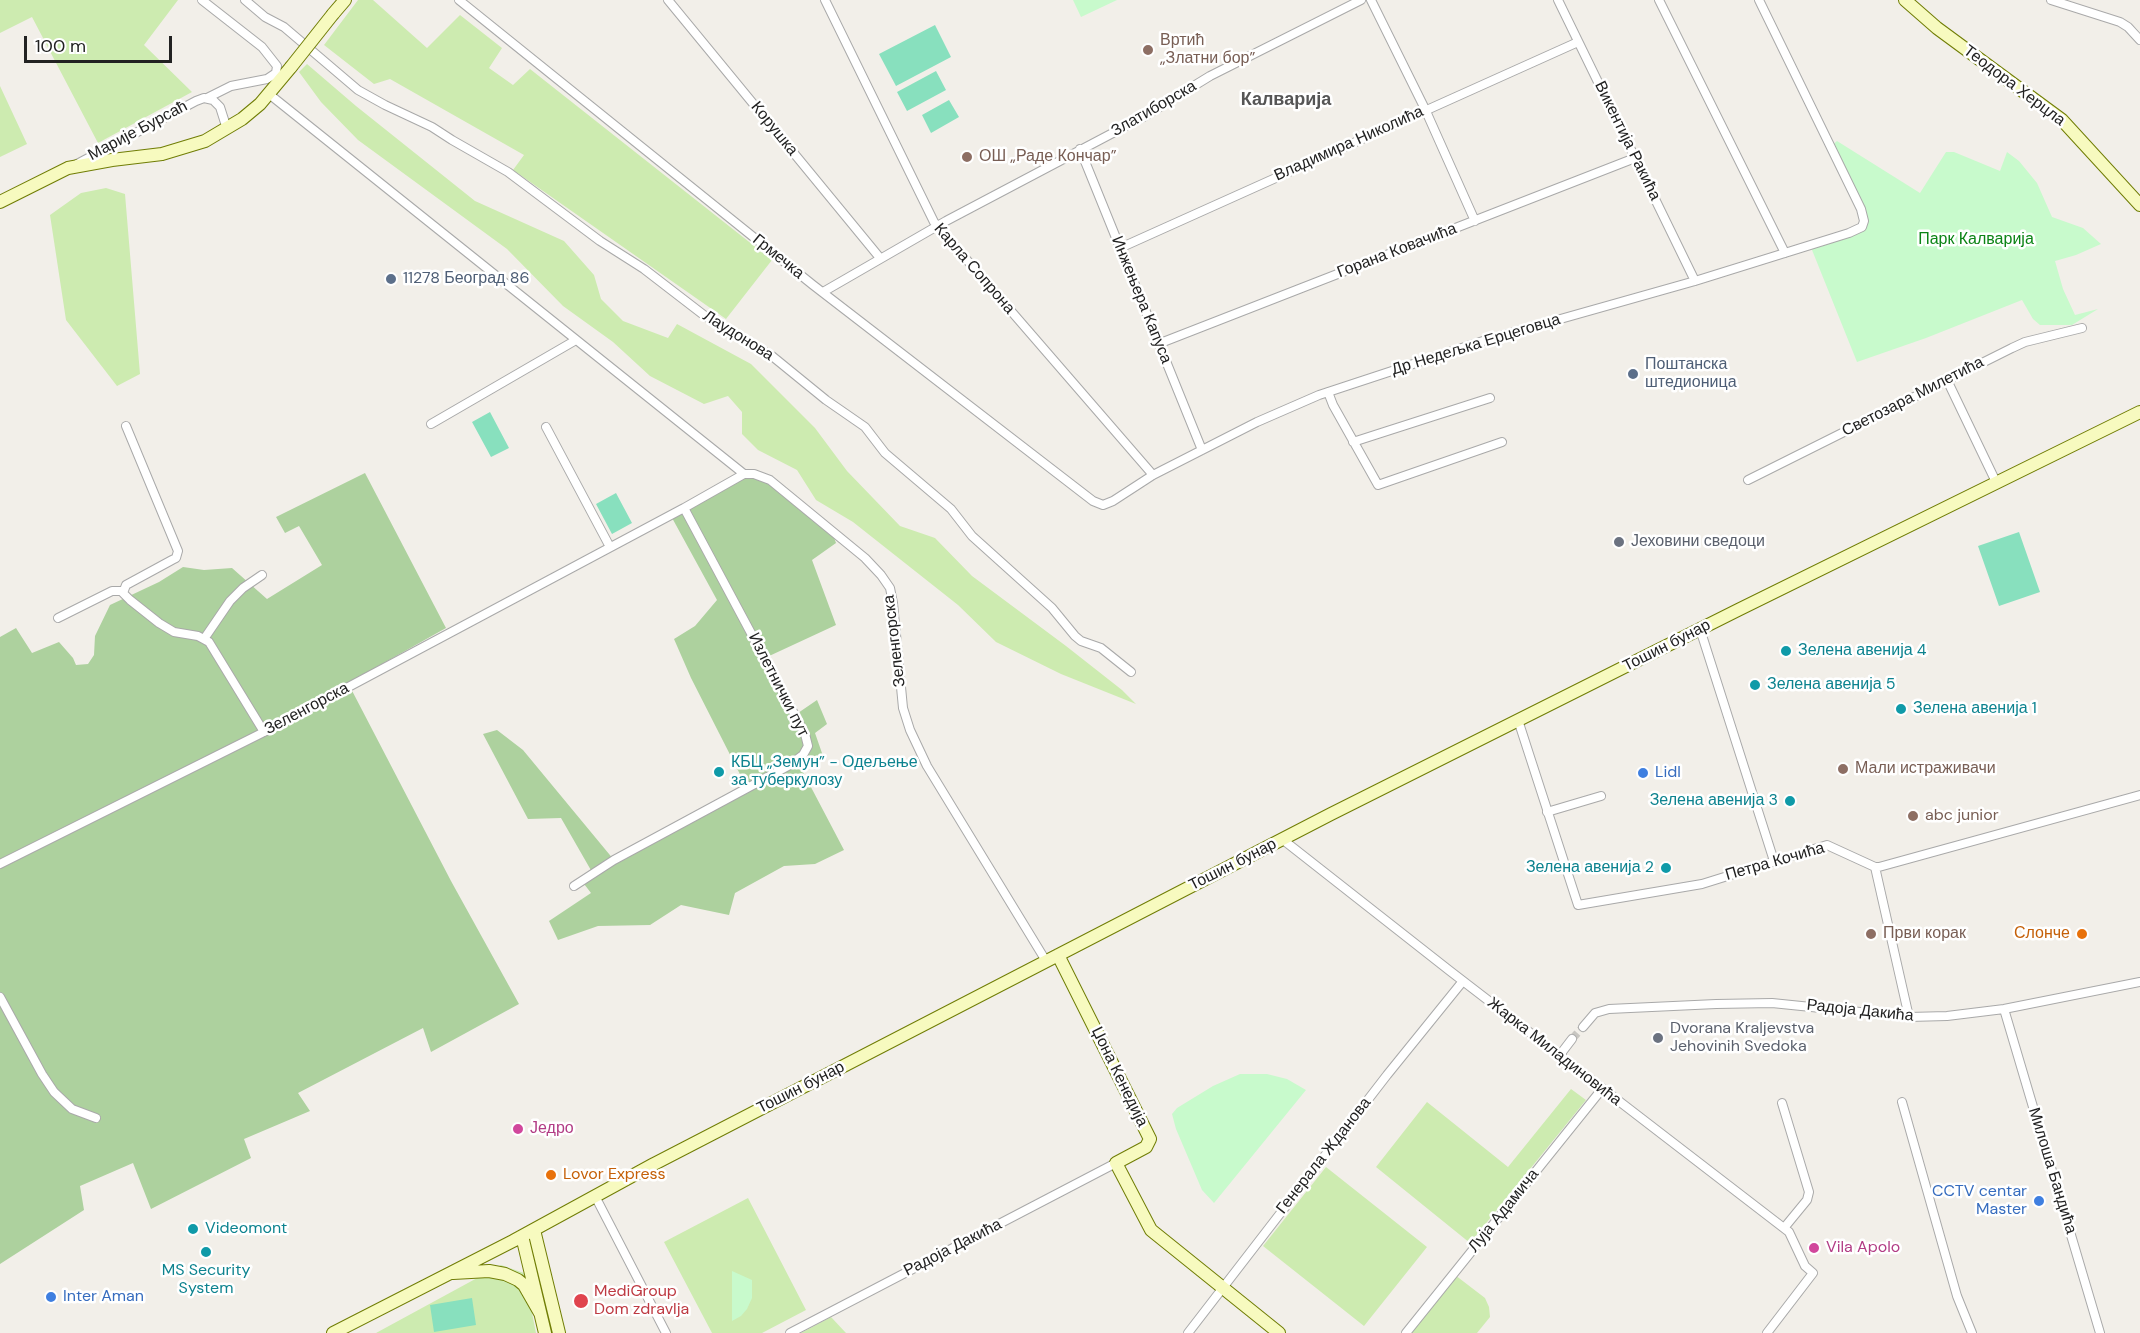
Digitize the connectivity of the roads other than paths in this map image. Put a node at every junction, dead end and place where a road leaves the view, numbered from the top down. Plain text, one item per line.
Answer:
1 (202, 0) edge
2 (245, 0) edge
3 (345, 0) edge
4 (459, 0) edge
5 (668, 0) edge
6 (825, 0) edge
7 (1361, 0) edge
8 (1371, 0) edge
9 (1558, 0) edge
10 (1659, 0) edge
11 (1759, 0) edge
12 (1905, 0) edge
13 (2051, 0) edge
14 (2140, 40) edge
15 (1578, 42) junction
16 (270, 94) junction
17 (207, 98) junction
18 (1425, 109) junction
19 (227, 129) junction
20 (1080, 149) junction
21 (1635, 158) junction
22 (68, 168) junction
23 (0, 202) edge
24 (2140, 205) edge
25 (1475, 221) junction
26 (937, 226) junction
27 (1120, 248) junction
28 (1785, 253) junction
29 (880, 258) junction
30 (1695, 281) junction
31 (823, 292) junction
32 (2082, 328) dead end
33 (576, 340) junction
34 (1158, 344) junction
35 (1947, 380) junction
36 (1328, 392) junction
37 (1490, 398) dead end
38 (2140, 412) edge
39 (431, 424) dead end
40 (126, 426) dead end
41 (546, 427) dead end
42 (1353, 442) junction
43 (1502, 442) dead end
44 (1202, 450) junction
45 (744, 474) junction
46 (1153, 475) junction
47 (1748, 480) dead end
48 (1996, 482) junction
49 (1103, 505) joint
50 (684, 508) junction
51 (610, 547) junction
52 (262, 575) dead end
53 (123, 591) junction
54 (58, 618) dead end
55 (1700, 629) junction
56 (204, 639) junction
57 (1131, 672) dead end
58 (1518, 720) junction
59 (264, 732) junction
60 (2140, 795) edge
61 (1601, 796) dead end
62 (1547, 812) junction
63 (1282, 839) junction
64 (1774, 861) junction
65 (0, 864) edge
66 (1875, 867) junction
67 (574, 886) dead end
68 (1052, 958) junction
69 (1462, 981) junction
70 (2140, 982) edge
71 (0, 997) edge
72 (2004, 1009) junction
73 (1909, 1017) junction
74 (1583, 1027) tunnel mouth
75 (1572, 1039) tunnel mouth
76 (1559, 1056) junction
77 (1602, 1089) junction
78 (1902, 1102) dead end
79 (1782, 1103) dead end
80 (96, 1118) dead end
81 (1116, 1163) junction
82 (595, 1196) junction
83 (1784, 1228) junction
84 (534, 1230) junction
85 (522, 1236) junction
86 (448, 1274) junction
87 (1222, 1288) junction
88 (540, 1312) junction
89 (333, 1333) edge
90 (545, 1333) edge
91 (559, 1333) edge
92 (666, 1333) edge
93 (790, 1333) edge
94 (1188, 1333) edge
95 (1279, 1333) edge
96 (1406, 1333) edge
97 (1767, 1333) edge
98 (1972, 1333) edge
99 (2100, 1333) edge

1 - 17 street
2 - 57 street, Лаудонова
3 - 16 main road, Марије Бурсаћ, bridge
4 - 31 street, Грмечка
5 - 29 street, Корушка
6 - 26 street, Карла Сопрона
7 - 20 street, Златиборска
8 - 18 street
9 - 15 street, Викентија Ракића
10 - 28 street
11 - 28 street, Др Недељка Ерцеговца
12 - 24 main road, Теодора Херцла
13 - 14 street
15 - 18 street, Владимира Николића
15 - 21 street, Викентија Ракића
16 - 19 main road, Марије Бурсаћ
16 - 33 street
17 - 19 street, Марије Бурсаћ
17 - 22 street, Марије Бурсаћ
18 - 25 street
18 - 27 street, Владимира Николића
19 - 22 main road, Марије Бурсаћ
20 - 26 street, Златиборска
20 - 27 street, Инжењера Капуса
21 - 25 street, Горана Ковачића
21 - 30 street, Викентија Ракића
22 - 23 main road, Марије Бурсаћ
25 - 34 street, Горана Ковачића
26 - 29 street, Златиборска
26 - 46 street, Карла Сопрона
27 - 34 street, Инжењера Капуса
28 - 30 street, Др Недељка Ерцеговца
29 - 31 street, Златиборска
30 - 36 street, Др Недељка Ерцеговца
31 - 49 street, Грмечка
32 - 35 street, Светозара Милетића
33 - 39 street
33 - 45 street
34 - 44 street, Инжењера Капуса
35 - 47 street, Светозара Милетића
35 - 48 street
36 - 42 street
36 - 44 street, Др Недељка Ерцеговца
37 - 42 street
38 - 48 main road, Тошин бунар
40 - 53 street
41 - 51 street
42 - 43 street
44 - 46 street, Др Недељка Ерцеговца
45 - 50 street, Зеленгорска
45 - 68 street, Зеленгорска
46 - 49 street, Др Недељка Ерцеговца
48 - 55 main road, Тошин бунар
50 - 51 street, Зеленгорска
50 - 67 street, Излетнички пут
51 - 59 street, Зеленгорска
52 - 56 street
53 - 54 street
53 - 56 street
55 - 58 main road, Тошин бунар
55 - 64 street
56 - 59 street
58 - 62 street
58 - 63 main road, Тошин бунар
59 - 65 street, Зеленгорска
60 - 66 street
61 - 62 street
62 - 64 street, Петра Кочића
63 - 68 main road, Тошин бунар
63 - 69 street, Жарка Миладиновића
64 - 66 street, Петра Кочића
66 - 73 street
68 - 81 main road, Џона Кенедија
68 - 82 main road, Тошин бунар
69 - 76 street, Жарка Миладиновића
69 - 87 street, Генерала Жданова
70 - 72 street, Радоја Дакића
71 - 80 street
72 - 73 street, Радоја Дакића
72 - 99 street, Милоша Бандића
73 - 74 street, Радоја Дакића
75 - 76 street
76 - 77 street, Жарка Миладиновића
77 - 83 street, Жарка Миладиновића
77 - 96 street, Луја Адамича
78 - 98 street
79 - 83 street
81 - 87 main road
81 - 93 street, Радоја Дакића
82 - 84 main road, Тошин бунар
82 - 92 street
83 - 97 street, Жарка Миладиновића
84 - 85 main road, Тошин бунар
84 - 91 main road
85 - 86 main road, Тошин бунар
85 - 88 main road
86 - 88 main road
86 - 89 main road, Тошин бунар
87 - 94 street, Генерала Жданова
87 - 95 main road
88 - 90 main road

